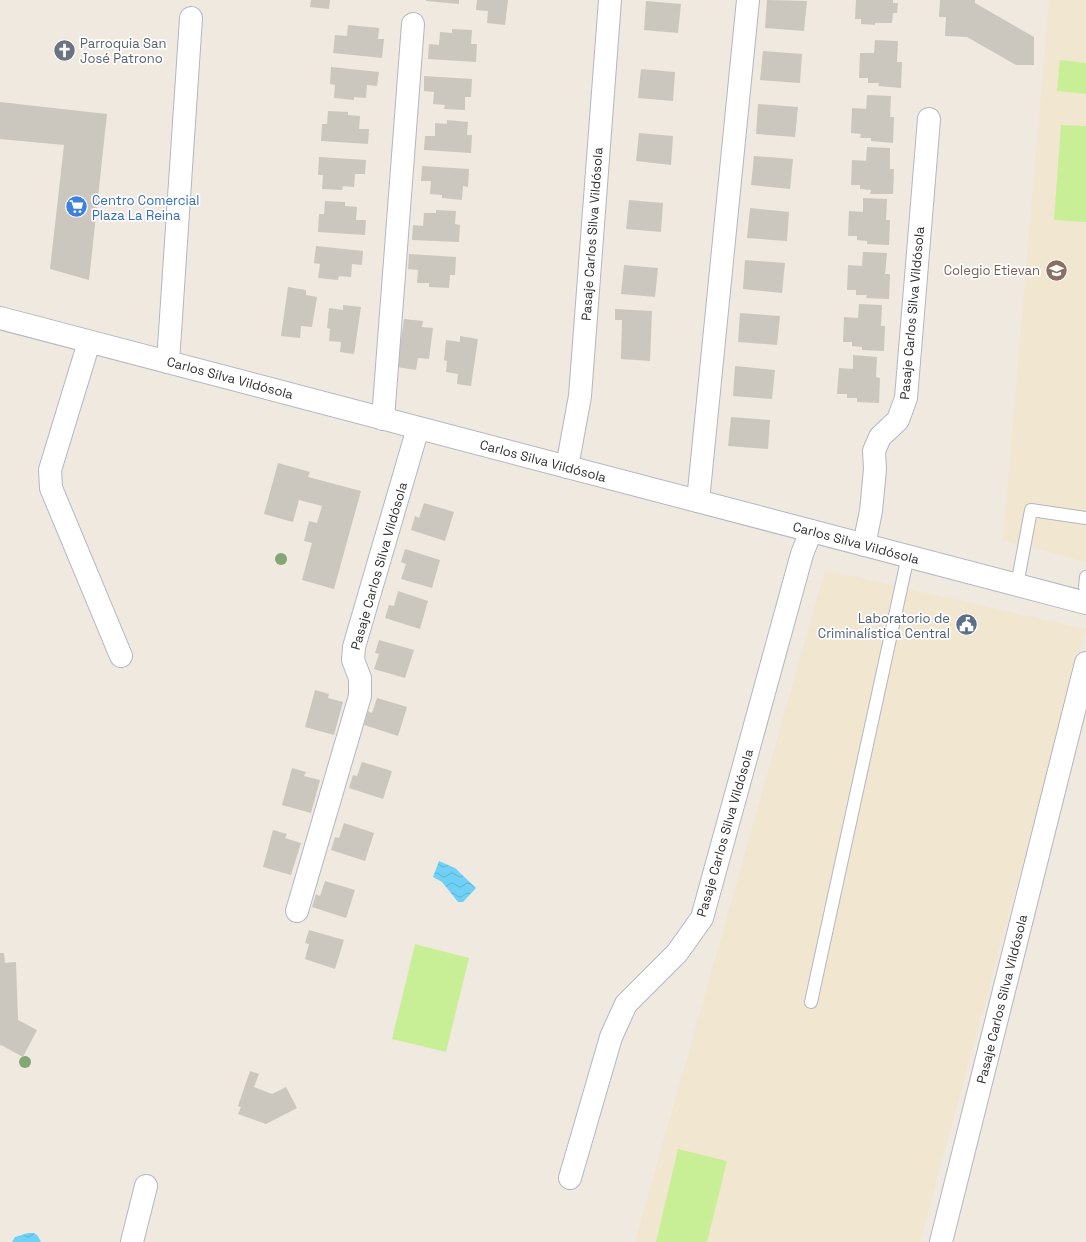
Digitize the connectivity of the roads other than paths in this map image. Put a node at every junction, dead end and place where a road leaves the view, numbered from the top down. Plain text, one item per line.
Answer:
1 (610, 0) edge
2 (748, 0) edge
3 (191, 18) dead end
4 (413, 24) dead end
5 (929, 119) dead end
6 (0, 318) edge
7 (89, 342) junction
8 (168, 362) junction
9 (383, 419) junction
10 (418, 428) junction
11 (567, 467) junction
12 (698, 501) junction
13 (1086, 518) edge
14 (811, 531) junction
15 (864, 545) junction
16 (908, 556) junction
17 (1086, 577) edge
18 (1017, 585) junction
19 (1086, 589) edge
20 (1086, 603) edge
21 (121, 656) dead end
22 (1086, 663) edge
23 (297, 911) dead end
24 (811, 1002) dead end
25 (570, 1178) dead end
26 (146, 1186) dead end
27 (132, 1242) edge
28 (941, 1242) edge

1 - 11 street, Pasaje Carlos Silva Vildósola
2 - 12 street
3 - 8 street
4 - 9 street
5 - 15 street, Pasaje Carlos Silva Vildósola
6 - 7 street, Carlos Silva Vildósola
7 - 8 street, Carlos Silva Vildósola
7 - 21 street
8 - 9 street, Carlos Silva Vildósola
9 - 10 street, Carlos Silva Vildósola
10 - 11 street, Carlos Silva Vildósola
10 - 23 street, Pasaje Carlos Silva Vildósola
11 - 12 street, Carlos Silva Vildósola
12 - 14 street, Carlos Silva Vildósola
13 - 18 lane
14 - 15 street, Carlos Silva Vildósola
14 - 25 street, Pasaje Carlos Silva Vildósola
15 - 16 street, Carlos Silva Vildósola
16 - 18 street, Carlos Silva Vildósola
16 - 24 lane
17 - 19 lane
18 - 20 street, Carlos Silva Vildósola
22 - 28 street, Pasaje Carlos Silva Vildósola
26 - 27 street

